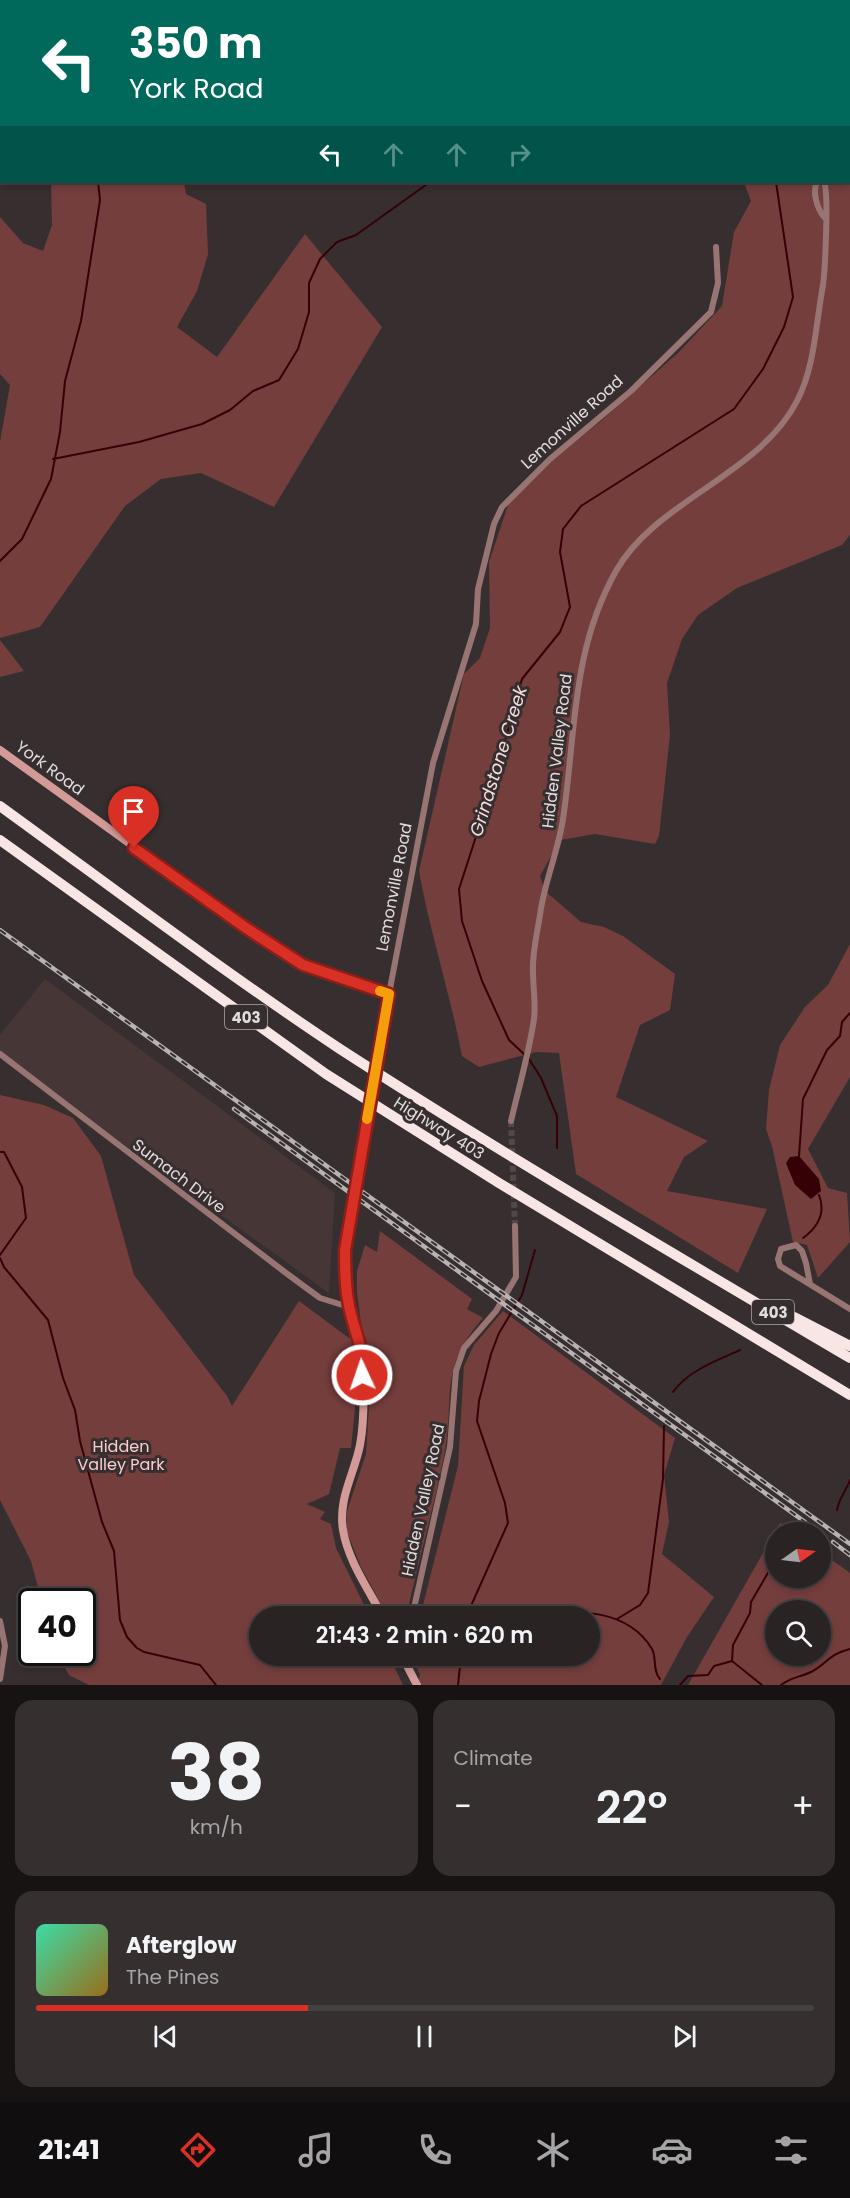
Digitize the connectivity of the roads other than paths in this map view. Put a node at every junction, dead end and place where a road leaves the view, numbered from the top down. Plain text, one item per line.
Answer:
1 (816, 183) edge
2 (824, 183) edge
3 (824, 217) junction
4 (716, 247) dead end
5 (0, 750) edge
6 (0, 806) edge
7 (0, 840) edge
8 (389, 994) junction
9 (0, 1054) edge
10 (511, 1121) tunnel mouth
11 (514, 1226) tunnel mouth
12 (695, 1266) junction
13 (810, 1284) junction
14 (350, 1307) junction
15 (850, 1309) edge
16 (850, 1346) edge
17 (781, 1353) junction
18 (850, 1358) edge
19 (850, 1395) edge
20 (850, 1401) edge
21 (377, 1606) edge
22 (414, 1606) edge
23 (0, 1621) edge
24 (407, 1666) edge
25 (0, 1679) edge
26 (417, 1685) edge

1 - 3 street, Hidden Valley Road
2 - 3 street, Hidden Valley Road
3 - 10 street, Hidden Valley Road
4 - 8 street, Lemonville Road
5 - 8 street, York Road
6 - 12 highway, Highway 403 / 403
7 - 17 highway, Highway 403 / 403
8 - 14 street, Lemonville Road
9 - 14 street, Sumach Drive
11 - 22 street, Hidden Valley Road
12 - 16 highway
12 - 18 highway, Highway 403 / 403
13 - 13 street
13 - 15 street
14 - 21 street, Lemonville Road
17 - 19 highway, Highway 403 / 403
17 - 20 highway
23 - 25 street
24 - 26 street

